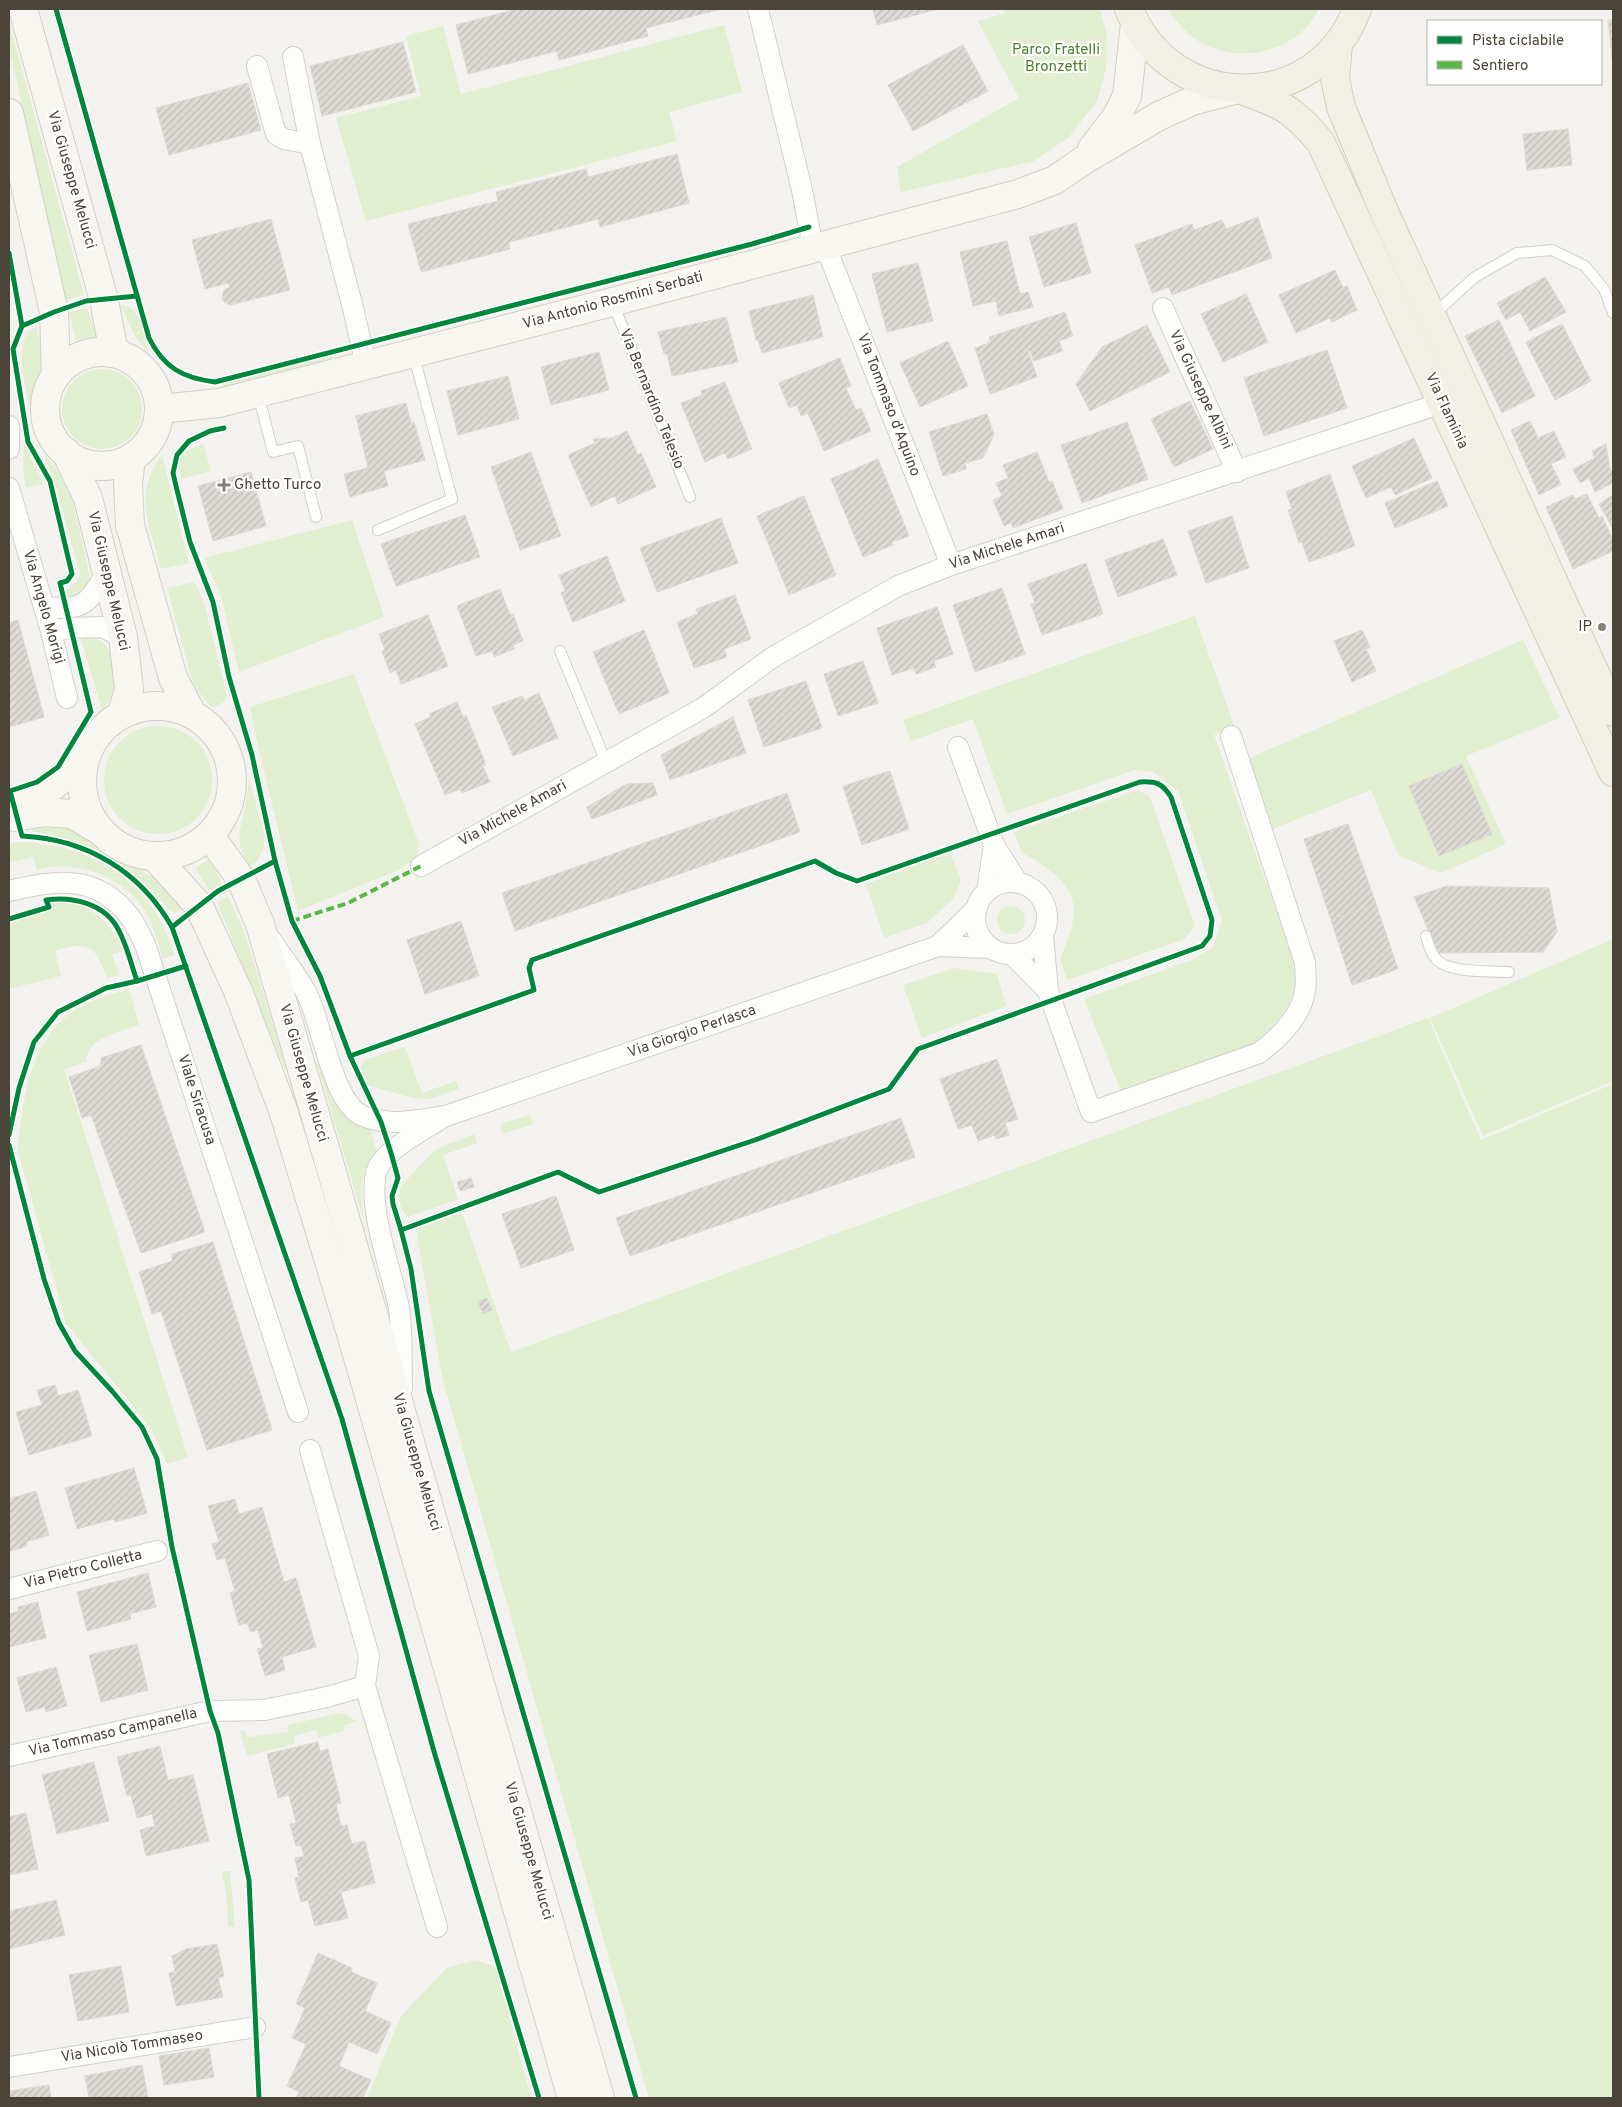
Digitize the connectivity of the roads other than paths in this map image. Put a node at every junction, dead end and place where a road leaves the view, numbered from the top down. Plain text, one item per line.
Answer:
1 (23, 9) edge
2 (758, 9) edge
3 (1357, 9) edge
4 (1132, 17) edge
5 (1338, 44) junction
6 (293, 57) dead end
7 (257, 66) dead end
8 (1238, 89) junction
9 (9, 113) edge
10 (310, 144) junction
11 (1084, 160) junction
12 (819, 247) junction
13 (612, 302) junction
14 (1163, 308) dead end
15 (1613, 313) edge
16 (1432, 316) junction
17 (114, 353) junction
18 (413, 353) junction
19 (366, 365) junction
20 (56, 375) junction
21 (258, 393) junction
22 (1442, 403) junction
23 (160, 409) junction
24 (9, 426) edge
25 (9, 449) edge
26 (66, 452) junction
27 (131, 458) junction
28 (1237, 472) junction
29 (9, 488) edge
30 (690, 497) dead end
31 (316, 517) dead end
32 (378, 530) dead end
33 (951, 565) junction
34 (107, 571) junction
35 (44, 607) junction
36 (51, 631) junction
37 (123, 637) junction
38 (560, 651) dead end
39 (68, 698) dead end
40 (1613, 712) edge
41 (122, 714) junction
42 (192, 714) junction
43 (1231, 736) dead end
44 (94, 739) junction
45 (958, 747) dead end
46 (606, 762) junction
47 (1613, 772) edge
48 (9, 806) edge
49 (9, 818) edge
50 (99, 830) junction
51 (210, 836) junction
52 (994, 845) junction
53 (154, 857) junction
54 (421, 866) dead end
55 (1018, 883) junction
56 (9, 891) edge
57 (982, 900) junction
58 (260, 924) junction
59 (1043, 936) junction
60 (1426, 936) dead end
61 (938, 946) junction
62 (991, 948) junction
63 (1012, 954) junction
64 (1509, 972) dead end
65 (1048, 991) junction
66 (446, 1116) junction
67 (298, 1412) dead end
68 (402, 1415) junction
69 (310, 1450) dead end
70 (157, 1551) dead end
71 (9, 1589) edge
72 (365, 1686) junction
73 (9, 1756) edge
74 (436, 1927) dead end
75 (256, 2027) dead end
76 (9, 2067) edge
77 (572, 2098) edge
78 (600, 2098) edge

1 - 17 main road, Via Giuseppe Melucci
2 - 12 street
3 - 5 main road
4 - 8 main road
4 - 11 main road, Via Antonio Rosmini Serbati
5 - 8 main road
5 - 16 main road, Via Flaminia
6 - 10 street
7 - 10 street
8 - 11 main road, Via Antonio Rosmini Serbati
8 - 22 main road, Via Flaminia
9 - 20 main road
10 - 19 street
11 - 12 main road, Via Antonio Rosmini Serbati
12 - 13 main road, Via Antonio Rosmini Serbati
12 - 33 street, Via Tommaso d'Aquino
13 - 18 main road, Via Antonio Rosmini Serbati
13 - 30 lane, Via Bernardino Telesio
14 - 28 street, Via Giuseppe Albini
15 - 16 lane
16 - 40 main road, Via Flaminia
17 - 20 main road
17 - 23 main road
18 - 19 main road, Via Antonio Rosmini Serbati
18 - 32 lane
19 - 21 main road, Via Antonio Rosmini Serbati
20 - 26 main road
21 - 23 main road, Via Antonio Rosmini Serbati
21 - 31 lane
22 - 28 street, Via Michele Amari
22 - 47 main road, Via Flaminia
23 - 27 main road
24 - 25 street
26 - 27 main road
26 - 34 main road, Via Giuseppe Melucci
27 - 42 main road
28 - 33 street, Via Michele Amari
29 - 35 street, Via Angelo Morigi
33 - 46 street, Via Michele Amari
34 - 35 street
34 - 37 main road, Via Giuseppe Melucci
35 - 36 street, Via Angelo Morigi
36 - 37 street
36 - 39 street, Via Angelo Morigi
37 - 41 main road, Via Giuseppe Melucci
38 - 46 lane
41 - 42 main road
41 - 44 main road
42 - 51 main road
43 - 65 street
44 - 48 main road
44 - 50 main road
45 - 52 street
46 - 54 street, Via Michele Amari
49 - 50 main road
50 - 53 main road
51 - 53 main road
51 - 58 main road, Via Giuseppe Melucci
52 - 55 street
52 - 57 street
53 - 77 main road, Via Giuseppe Melucci
55 - 57 street, Via Giorgio Perlasca
55 - 59 street
56 - 67 street, Viale Siracusa
57 - 61 street, Via Giorgio Perlasca
57 - 62 street
58 - 66 street, Via Giorgio Perlasca
58 - 68 main road, Via Giuseppe Melucci
59 - 63 street
59 - 65 street
60 - 64 lane
61 - 62 street, Via Giorgio Perlasca
61 - 66 street, Via Giorgio Perlasca
62 - 63 street, Via Giorgio Perlasca
63 - 65 street
66 - 68 street, Via Giorgio Perlasca
68 - 78 main road, Via Giuseppe Melucci
69 - 72 street
70 - 71 street, Via Pietro Colletta
72 - 73 street, Via Tommaso Campanella
72 - 74 street
75 - 76 street, Via Nicolò Tommaseo

